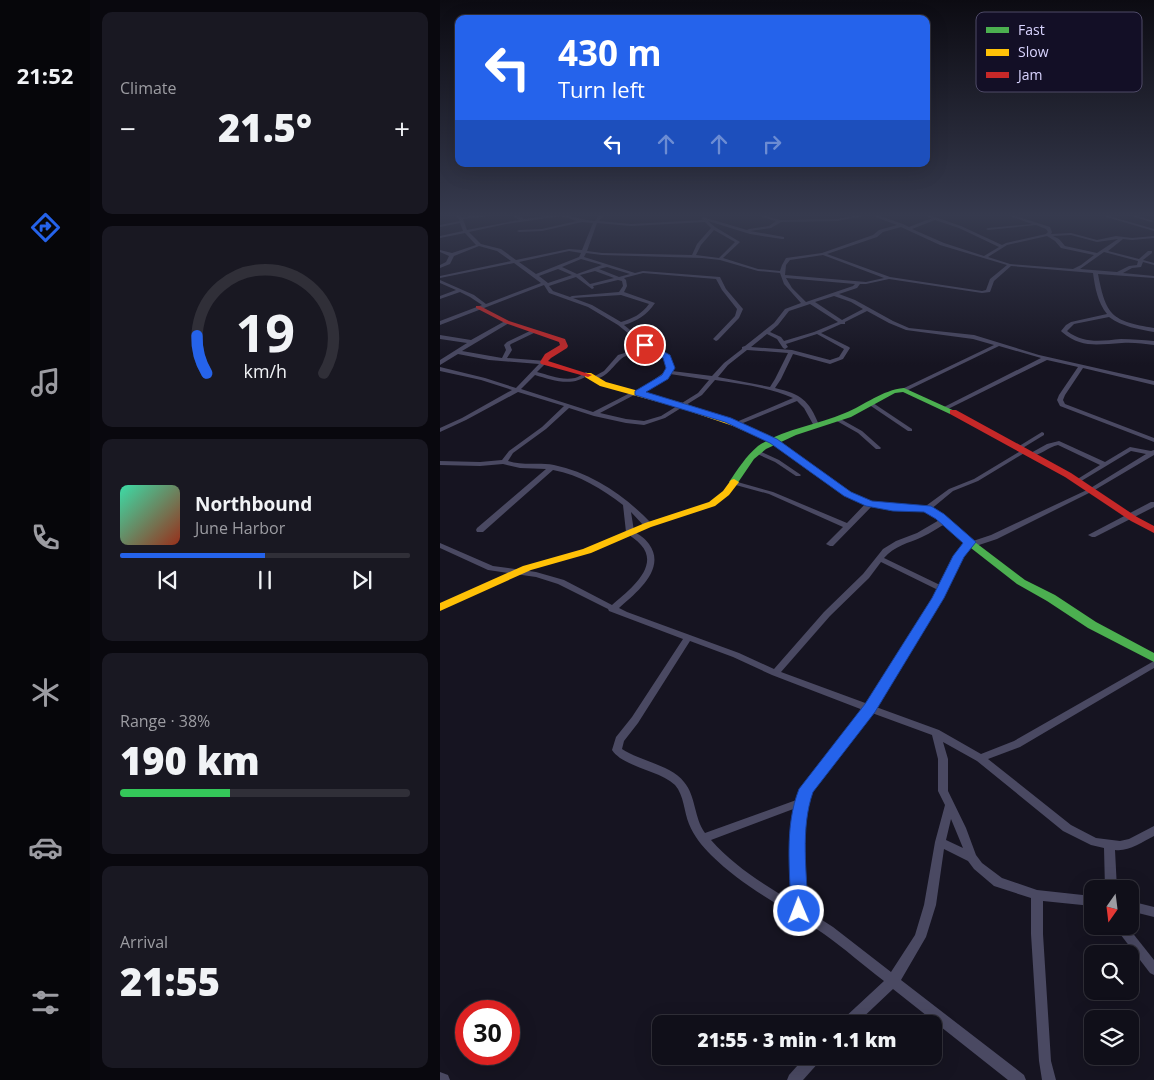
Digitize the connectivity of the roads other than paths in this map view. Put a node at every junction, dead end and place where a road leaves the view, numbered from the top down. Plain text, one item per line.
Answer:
1 (500, 264) edge
2 (519, 264) edge
3 (568, 264) edge
4 (738, 264) edge
5 (786, 264) edge
6 (852, 264) edge
7 (1086, 264) edge
8 (1139, 264) edge
9 (607, 265) joint
10 (1010, 265) joint
11 (560, 268) junction
12 (597, 270) junction
13 (1072, 270) junction
14 (633, 273) junction
15 (1095, 273) junction
16 (782, 274) junction
17 (1118, 274) junction
18 (1153, 275) edge
19 (536, 276) junction
20 (578, 276) junction
21 (620, 278) junction
22 (889, 278) junction
23 (440, 279) edge
24 (858, 283) junction
25 (546, 284) junction
26 (591, 285) junction
27 (458, 291) junction
28 (620, 293) junction
29 (596, 294) junction
30 (834, 294) junction
31 (440, 298) edge
32 (567, 298) junction
33 (808, 303) junction
34 (482, 306) junction
35 (866, 309) junction
36 (1110, 315) junction
37 (440, 322) edge
38 (507, 322) junction
39 (843, 323) junction
40 (620, 324) junction
41 (1154, 330) edge
42 (534, 331) junction
43 (766, 332) junction
44 (818, 333) junction
45 (440, 337) edge
46 (716, 339) dead end
47 (472, 342) junction
48 (784, 343) junction
49 (1154, 343) edge
50 (999, 344) junction
51 (649, 348) junction
52 (744, 348) junction
53 (784, 350) junction
54 (458, 352) junction
55 (792, 352) junction
56 (1046, 358) junction
57 (504, 359) junction
58 (544, 362) junction
59 (440, 363) edge
60 (1082, 366) junction
61 (440, 369) edge
62 (669, 372) junction
63 (534, 373) junction
64 (590, 376) junction
65 (712, 378) junction
66 (1154, 383) edge
67 (771, 389) junction
68 (517, 390) junction
69 (904, 390) junction
70 (637, 393) junction
71 (798, 398) junction
72 (870, 403) junction
73 (568, 406) junction
74 (683, 406) junction
75 (946, 408) junction
76 (594, 414) junction
77 (837, 419) junction
78 (736, 424) junction
79 (816, 425) junction
80 (440, 430) edge
81 (910, 430) dead end
82 (1042, 434) dead end
83 (1154, 440) edge
84 (774, 441) junction
85 (878, 448) dead end
86 (1025, 451) junction
87 (757, 452) junction
88 (1154, 452) edge
89 (504, 462) junction
90 (440, 463) edge
91 (1104, 464) junction
92 (552, 467) junction
93 (798, 475) dead end
94 (1078, 481) junction
95 (734, 483) junction
96 (1091, 490) junction
97 (627, 504) junction
98 (870, 504) junction
99 (1154, 504) edge
100 (927, 508) junction
101 (1129, 516) junction
102 (944, 520) junction
103 (648, 525) junction
104 (848, 526) junction
105 (480, 530) dead end
106 (1154, 530) edge
107 (630, 532) junction
108 (1092, 535) dead end
109 (972, 543) junction
110 (830, 544) dead end
111 (440, 545) edge
112 (880, 559) junction
113 (514, 573) junction
114 (942, 589) junction
115 (440, 607) edge
116 (612, 609) junction
117 (688, 638) junction
118 (1154, 658) edge
119 (1154, 664) edge
120 (775, 673) junction
121 (870, 708) junction
122 (936, 733) junction
123 (980, 758) junction
124 (802, 802) junction
125 (950, 804) junction
126 (1154, 831) edge
127 (703, 838) junction
128 (940, 842) junction
129 (1109, 846) junction
130 (972, 858) junction
131 (1111, 880) edge
132 (1037, 895) junction
133 (1084, 900) edge
134 (1139, 908) edge
135 (799, 911) junction
136 (1154, 912) edge
137 (1127, 935) edge
138 (1154, 968) edge
139 (893, 982) junction
140 (856, 1015) edge
141 (807, 1065) edge
142 (794, 1080) edge
143 (1020, 1080) edge
144 (1049, 1080) edge

1 - 23 street
2 - 19 street
3 - 11 street
4 - 16 street
5 - 16 street
6 - 22 street
7 - 13 street
8 - 17 street
9 - 12 street
9 - 14 street
10 - 13 street
10 - 22 street
11 - 19 street
11 - 20 street
12 - 20 street
12 - 21 street
13 - 15 street
14 - 21 street
14 - 46 street
15 - 17 street
15 - 36 street
16 - 24 street
16 - 33 street
17 - 18 street
19 - 25 street
20 - 25 street
20 - 26 street
21 - 26 street
21 - 28 street
22 - 24 street
23 - 27 street
24 - 30 street
25 - 32 street
25 - 34 street
26 - 29 street
27 - 31 street
27 - 34 street
28 - 29 street
28 - 40 street
29 - 32 street
30 - 33 street
30 - 35 street
32 - 40 street
33 - 39 street
33 - 43 street
34 - 37 street
34 - 38 street
35 - 39 street
35 - 50 street
36 - 41 street
36 - 49 street
38 - 42 street
38 - 47 street
39 - 44 street
40 - 51 street
42 - 57 street
42 - 58 street
43 - 48 street
43 - 52 street
44 - 48 street
44 - 55 street
45 - 47 street
47 - 54 street
48 - 53 street
50 - 56 street
50 - 69 street
51 - 62 street
51 - 64 street
52 - 53 street
52 - 65 street
53 - 55 street
54 - 57 street
54 - 59 street
55 - 67 street
56 - 60 street
56 - 75 street
57 - 58 street
58 - 63 street
58 - 64 street
60 - 66 street
60 - 83 street
61 - 68 street
62 - 65 street
62 - 70 street
63 - 64 street
63 - 68 street
64 - 70 street
65 - 67 street
65 - 74 street
67 - 71 street
68 - 73 street
68 - 80 street
69 - 72 street
69 - 75 street
70 - 74 street
70 - 76 street
71 - 78 street
71 - 79 street
72 - 77 street
72 - 81 street
73 - 76 street
73 - 89 street
74 - 76 street
74 - 78 street
75 - 86 street
77 - 79 street
77 - 85 street
78 - 84 street
79 - 84 street
82 - 86 street
84 - 87 street
84 - 98 street
86 - 91 street
86 - 94 street
86 - 100 street
87 - 93 street
87 - 95 street
88 - 91 street
88 - 96 street
89 - 90 street
89 - 92 street
91 - 94 street
92 - 97 street
92 - 105 street
94 - 96 street
95 - 103 street
95 - 104 street
96 - 101 street
96 - 109 street
97 - 103 street
97 - 107 street
98 - 100 street
98 - 104 street
99 - 101 street
100 - 102 street
101 - 106 street
101 - 108 street
102 - 109 street
102 - 112 street
103 - 107 street
104 - 110 street
107 - 113 street
107 - 116 street
109 - 114 street
109 - 118 street
111 - 113 street
112 - 114 street
112 - 120 street
113 - 115 street
113 - 116 street
114 - 121 street
116 - 117 street
117 - 120 street
117 - 127 street
119 - 123 street
120 - 121 street
121 - 122 street
121 - 124 street
122 - 123 street
122 - 125 street
123 - 129 street
124 - 127 street
124 - 135 street
125 - 128 street
125 - 130 street
126 - 129 street
127 - 135 street
128 - 130 street
128 - 139 street
129 - 131 street
130 - 132 street
132 - 133 street
132 - 144 street
134 - 136 street
135 - 139 street
137 - 138 street
139 - 140 street
139 - 143 street
141 - 142 street

